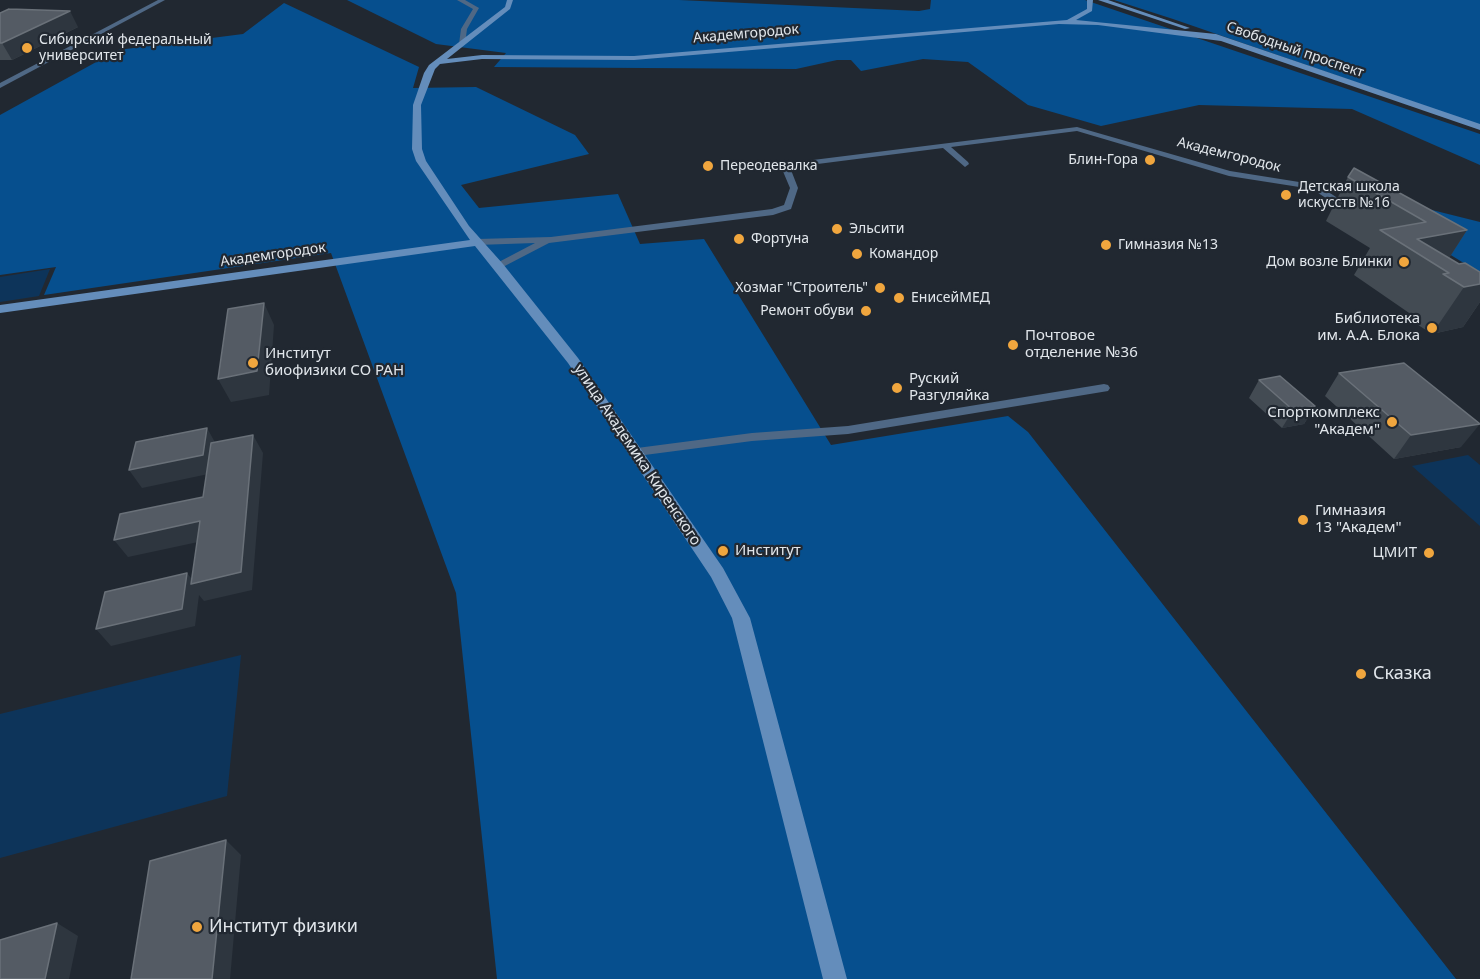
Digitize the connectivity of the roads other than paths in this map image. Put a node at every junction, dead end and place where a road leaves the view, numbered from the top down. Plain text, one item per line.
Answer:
1 (162, 0) edge
2 (460, 0) edge
3 (510, 0) edge
4 (1090, 0) edge
5 (1101, 0) edge
6 (1059, 22) junction
7 (1222, 39) junction
8 (462, 44) junction
9 (508, 58) junction
10 (437, 63) junction
11 (0, 76) edge
12 (15, 78) junction
13 (0, 86) edge
14 (1480, 128) edge
15 (945, 146) junction
16 (966, 164) dead end
17 (1359, 215) edge
18 (551, 240) junction
19 (477, 242) junction
20 (499, 266) junction
21 (0, 309) edge
22 (1104, 388) dead end
23 (637, 452) junction
24 (835, 979) edge

1 - 12 street
2 - 8 street
3 - 8 main road, улица Академика Киренского
4 - 6 main road
5 - 7 main road, Свободный проспект
6 - 7 main road
6 - 9 main road, Академгородок
7 - 14 main road, Свободный проспект
8 - 9 main road
8 - 10 main road, улица Академика Киренского
9 - 10 main road
10 - 19 main road, улица Академика Киренского
11 - 12 street
12 - 13 street
15 - 16 street
15 - 17 street, Академгородок
15 - 18 street, Академгородок
18 - 19 street, Академгородок
18 - 20 street, Академгородок
19 - 20 main road, улица Академика Киренского
19 - 21 main road, Академгородок
20 - 23 main road, улица Академика Киренского
22 - 23 street
23 - 24 main road, улица Академика Киренского

